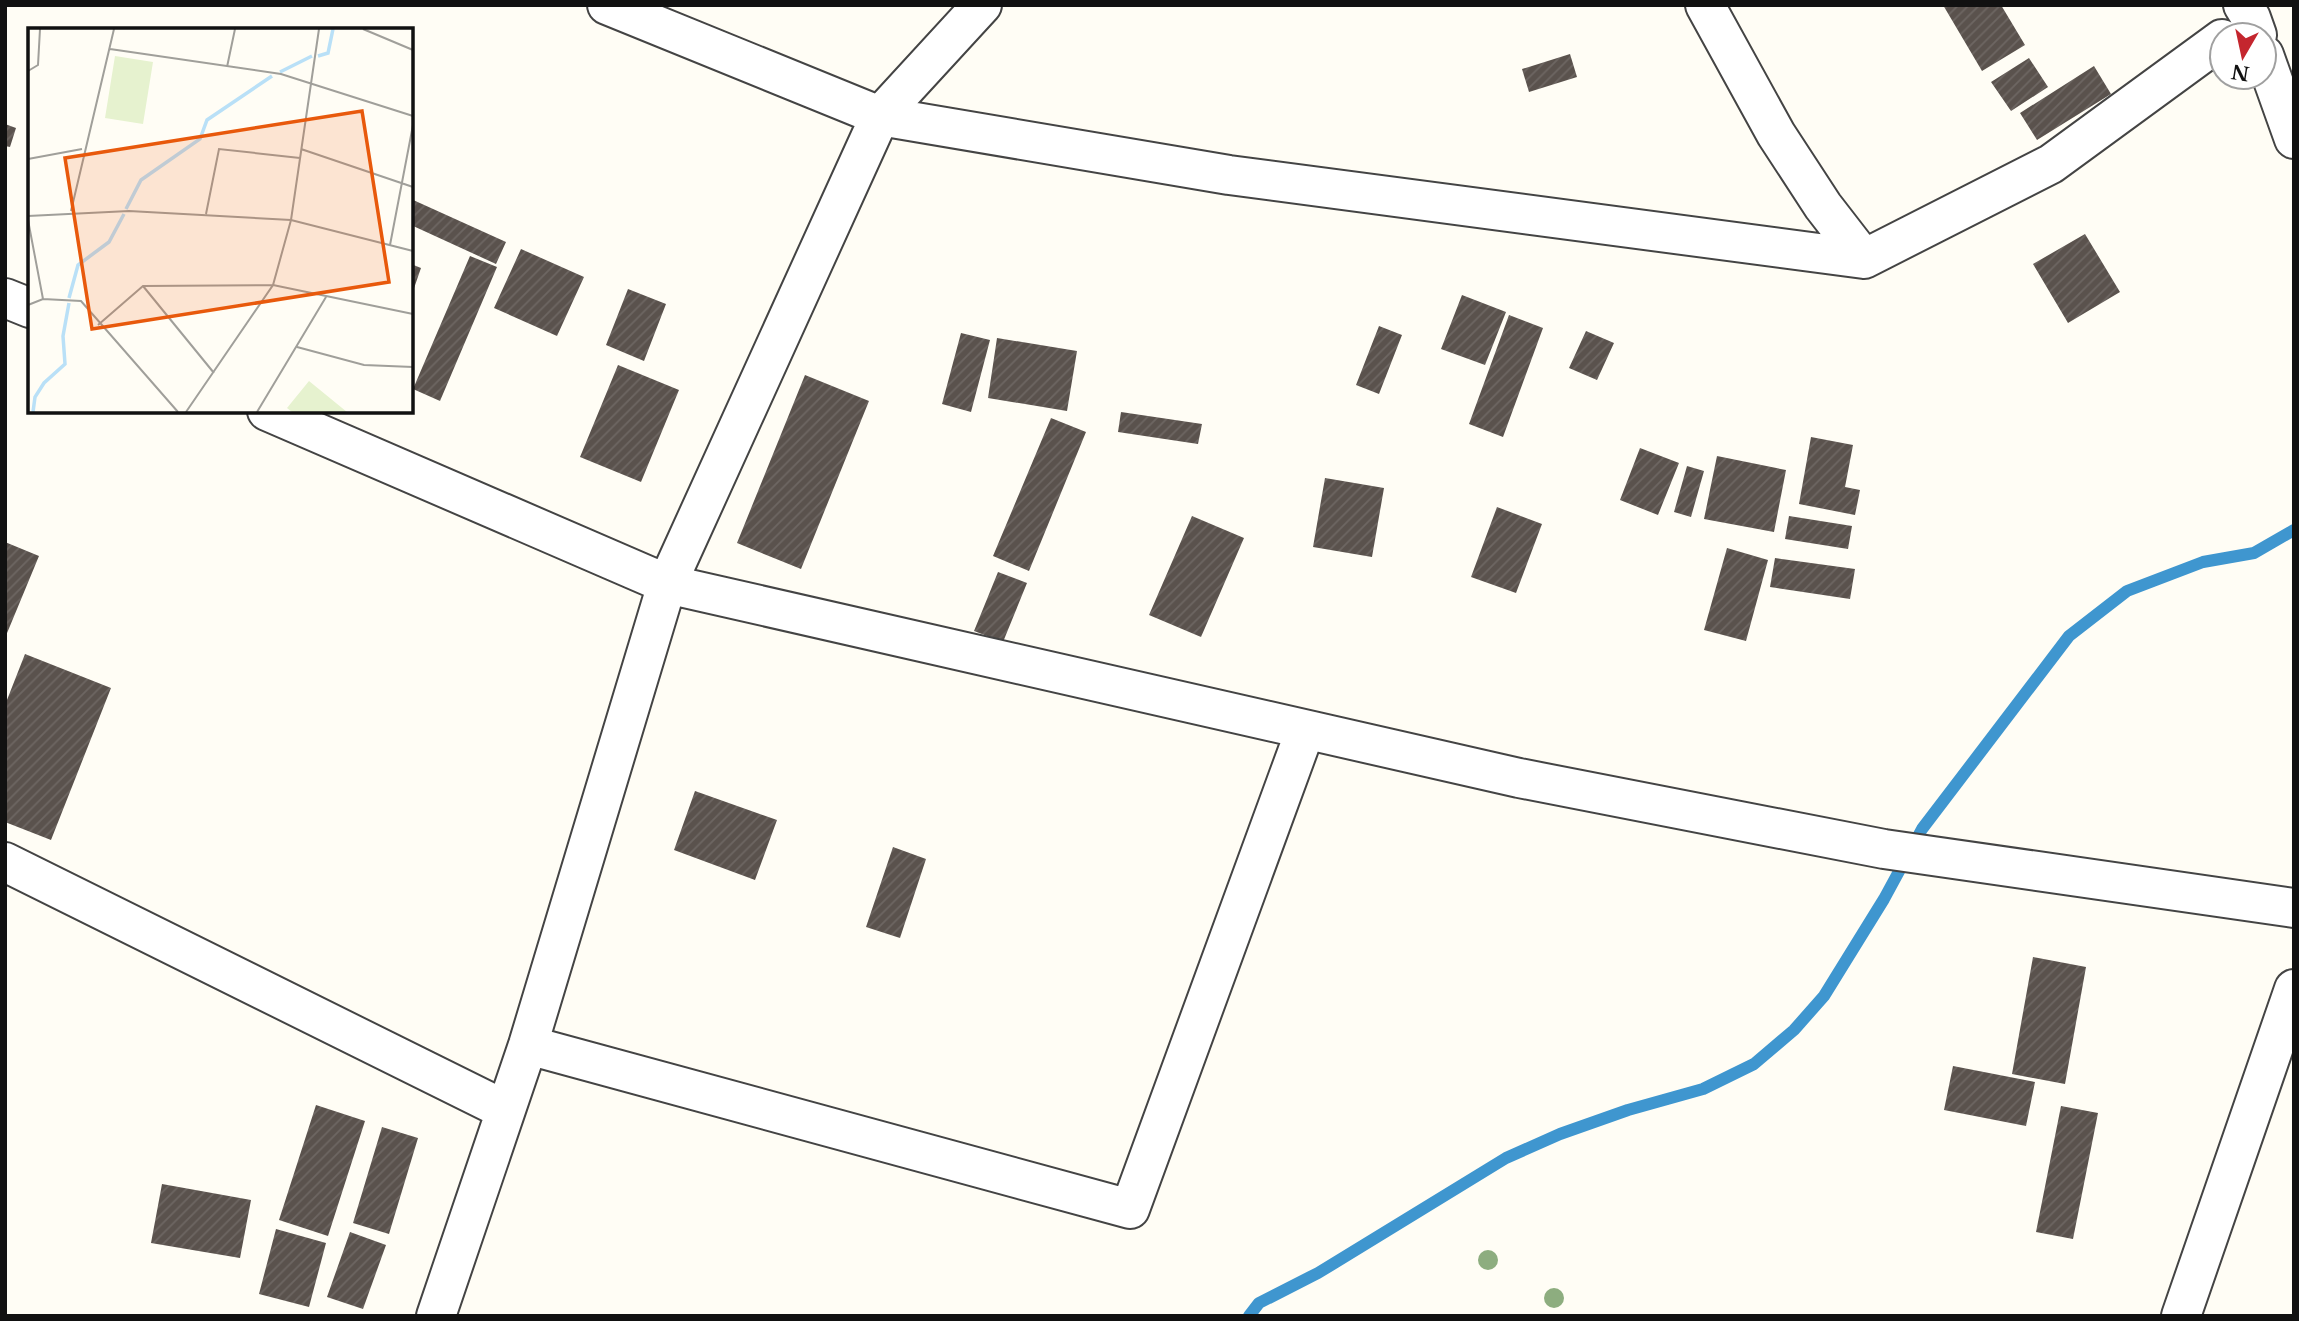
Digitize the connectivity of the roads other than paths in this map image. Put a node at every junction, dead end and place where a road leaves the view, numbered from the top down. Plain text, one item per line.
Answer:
1 (607, 5) edge
2 (982, 5) edge
3 (1704, 5) edge
4 (2208, 49) edge
5 (2277, 91) edge
6 (880, 116) junction
7 (2294, 139) edge
8 (1864, 259) junction
9 (5, 298) edge
10 (28, 307) edge
11 (272, 413) edge
12 (667, 584) junction
13 (1305, 731) junction
14 (5, 862) edge
15 (2294, 908) edge
16 (2294, 989) edge
17 (528, 1045) junction
18 (505, 1111) junction
19 (436, 1316) edge
20 (2181, 1316) edge

1 - 6 street
2 - 6 street
3 - 8 street
4 - 8 street
5 - 7 street
6 - 8 street
6 - 12 street
9 - 10 street
11 - 12 street
12 - 13 street
12 - 17 street
13 - 15 street
13 - 17 street
14 - 18 street
16 - 20 street
17 - 18 street
18 - 19 street

